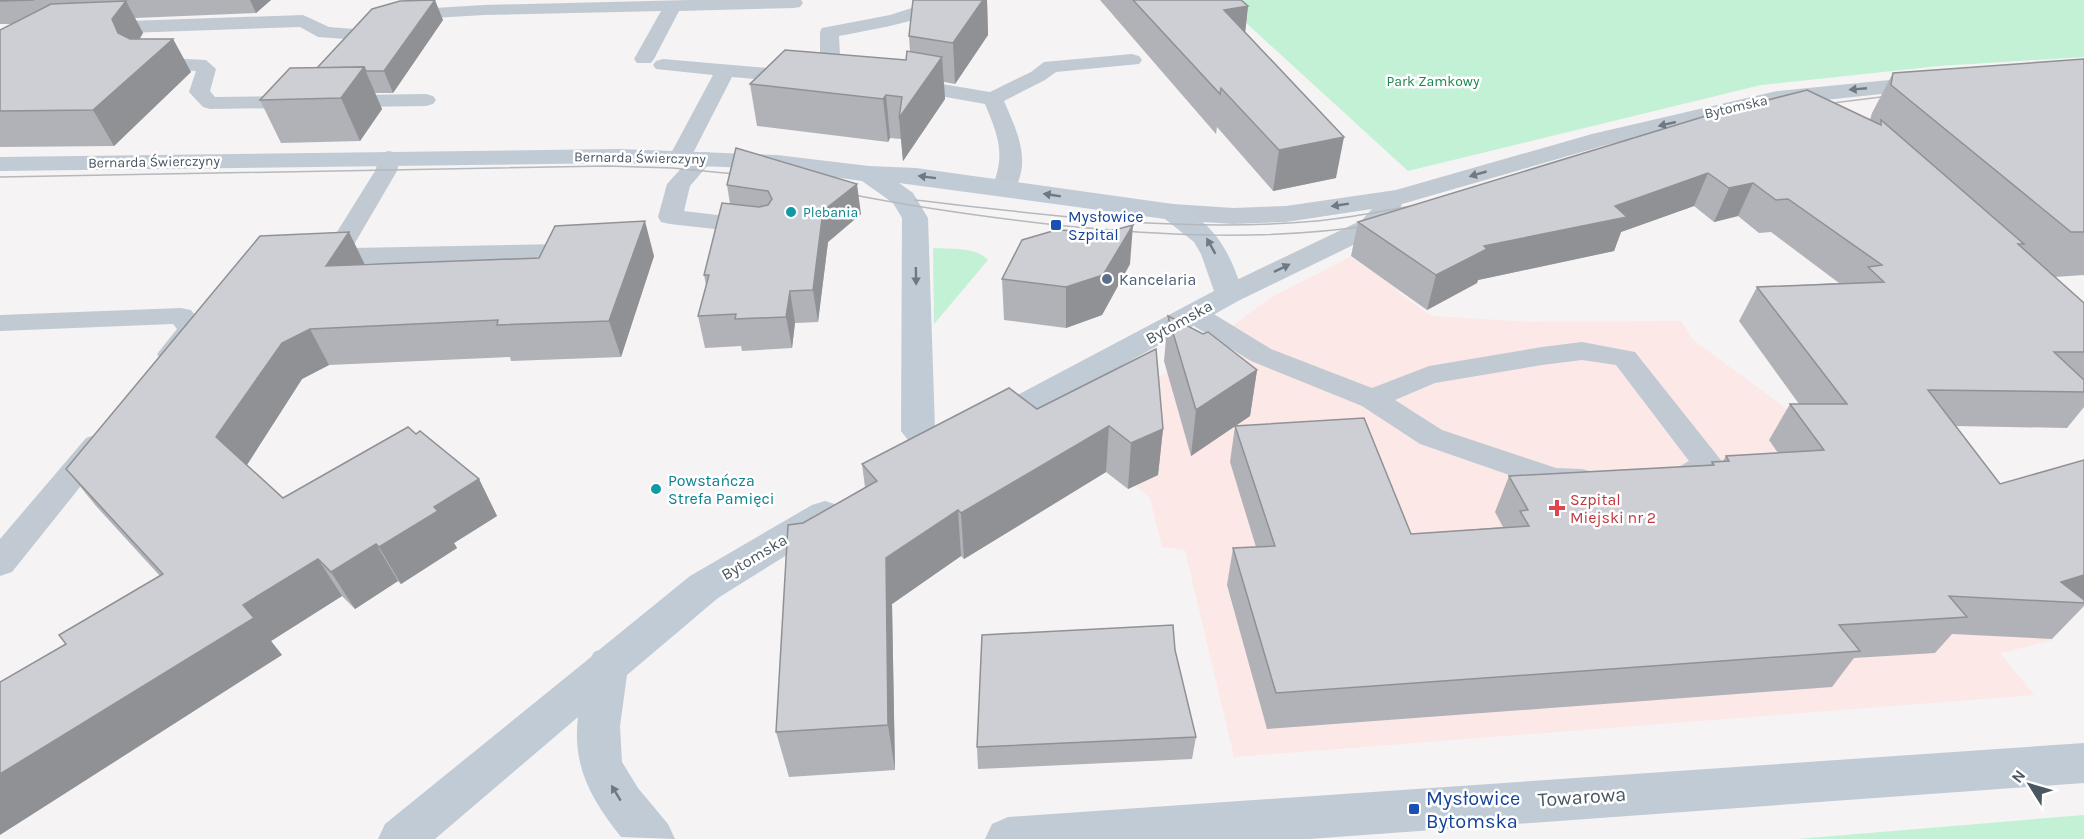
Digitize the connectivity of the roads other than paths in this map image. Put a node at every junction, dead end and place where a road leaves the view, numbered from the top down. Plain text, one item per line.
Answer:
1 (930, 0) edge
2 (792, 2) edge
3 (672, 7) junction
4 (819, 20) junction
5 (160, 25) junction
6 (85, 29) edge
7 (359, 34) junction
8 (1132, 60) dead end
9 (332, 68) edge
10 (726, 69) junction
11 (875, 81) junction
12 (1954, 81) edge
13 (318, 85) edge
14 (1802, 94) junction
15 (993, 99) junction
16 (426, 100) dead end
17 (304, 102) junction
18 (1838, 117) edge
19 (389, 158) junction
20 (691, 158) junction
21 (0, 164) edge
22 (869, 174) junction
23 (994, 186) junction
24 (1398, 197) junction
25 (1173, 212) junction
26 (915, 218) junction
27 (764, 228) edge
28 (562, 252) edge
29 (1230, 294) junction
30 (1194, 314) junction
31 (0, 323) edge
32 (155, 374) edge
33 (1372, 399) junction
34 (110, 428) edge
35 (1614, 482) edge
36 (1649, 484) edge
37 (854, 498) edge
38 (0, 563) edge
39 (608, 664) junction
40 (2084, 763) edge
41 (401, 839) edge
42 (652, 839) edge
43 (1008, 839) edge
44 (1013, 839) edge

1 - 4 lane
2 - 3 lane
2 - 4 lane
3 - 7 lane
3 - 10 lane
4 - 11 lane
5 - 6 lane
5 - 7 lane
5 - 17 lane
7 - 9 lane
8 - 15 lane
10 - 11 lane
10 - 20 lane
11 - 15 lane
12 -> 14 street, Bytomska
13 - 17 lane
14 - 18 street
14 -> 24 street, Bytomska
15 - 23 lane
16 - 17 lane
19 - 20 street, Bernarda Świerczyny
19 - 21 street, Bernarda Świerczyny
19 - 28 lane
20 - 22 street, Bernarda Świerczyny
20 - 27 lane
23 -> 22 street, Bernarda Świerczyny
22 - 26 street
25 -> 23 street, Bernarda Świerczyny
23 - 26 street
24 -> 25 street, Bytomska
29 -> 24 street, Bytomska
29 -> 25 street, Bernarda Świerczyny
26 -> 30 street, Bytomska
29 - 30 street, Bytomska
30 - 33 lane
31 - 32 lane
33 - 35 lane
33 - 36 lane
34 - 38 lane
37 - 39 street, Bytomska
39 - 41 street, Bytomska
42 -> 39 street
40 - 44 street, Towarowa
43 - 44 street, Towarowa

